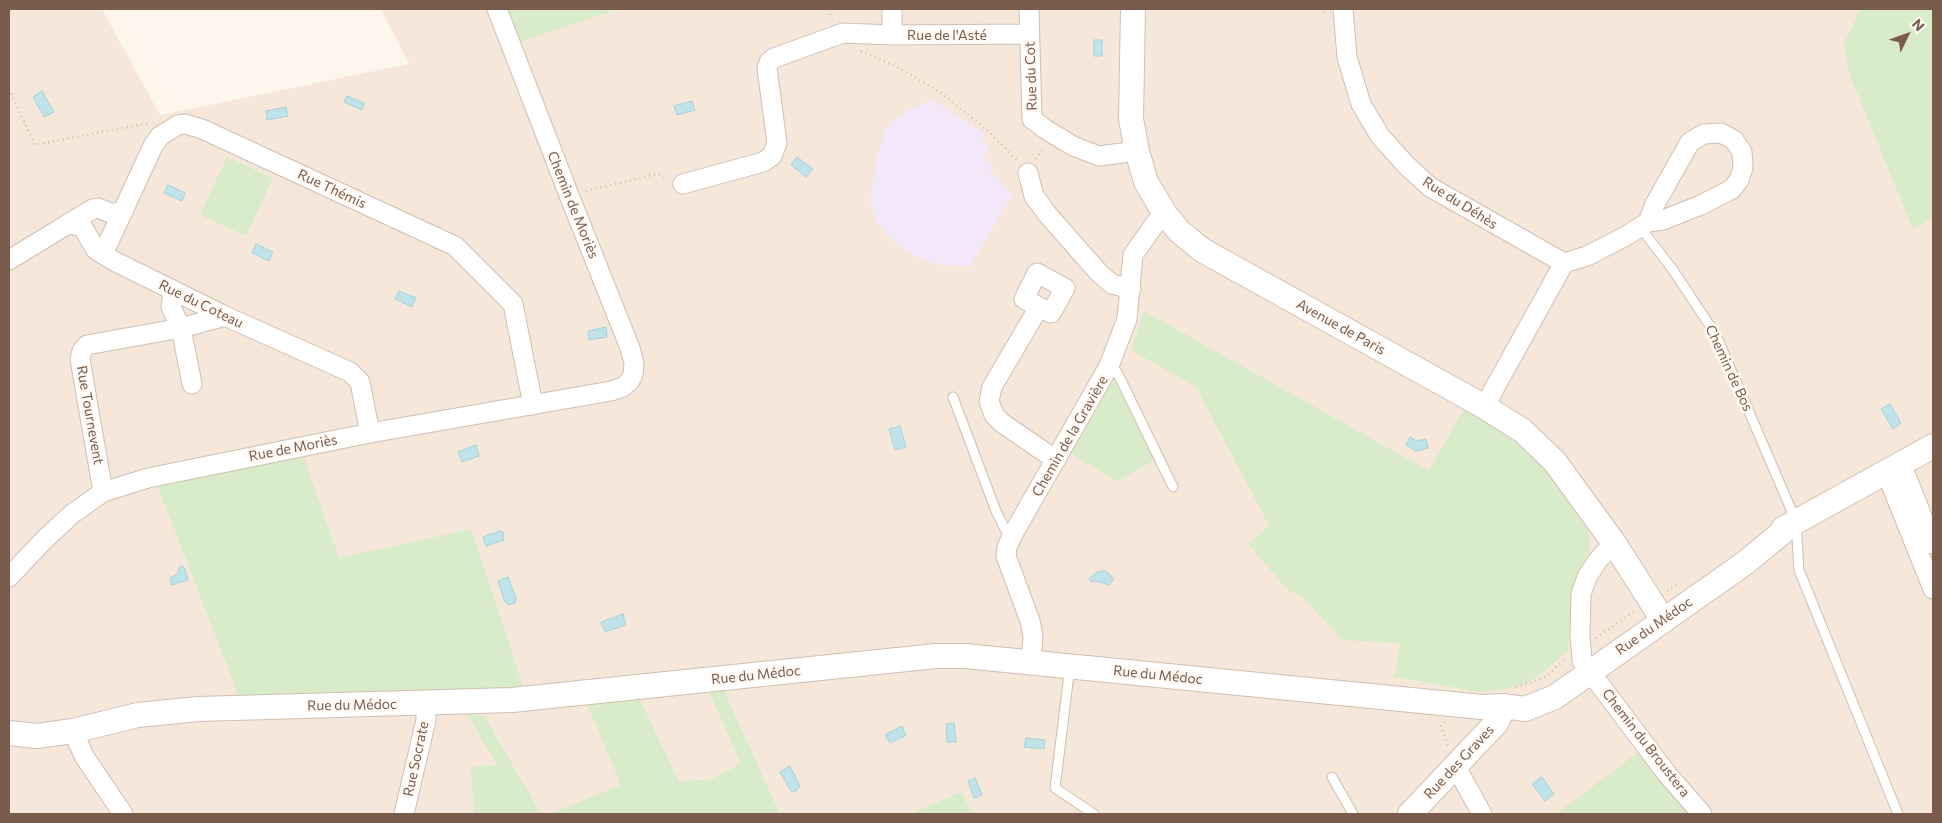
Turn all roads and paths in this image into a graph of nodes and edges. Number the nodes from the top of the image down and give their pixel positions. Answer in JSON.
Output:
{"nodes":[{"id":1,"x":497,"y":9,"type":"edge"},
{"id":2,"x":892,"y":9,"type":"edge"},
{"id":3,"x":1029,"y":9,"type":"edge"},
{"id":4,"x":1133,"y":9,"type":"edge"},
{"id":5,"x":1343,"y":9,"type":"edge"},
{"id":6,"x":838,"y":34,"type":"junction"},
{"id":7,"x":1029,"y":34,"type":"junction"},
{"id":8,"x":892,"y":35,"type":"junction"},
{"id":9,"x":9,"y":89,"type":"edge"},
{"id":10,"x":164,"y":133,"type":"junction"},
{"id":11,"x":1052,"y":134,"type":"junction"},
{"id":12,"x":1137,"y":151,"type":"junction"},
{"id":13,"x":1028,"y":173,"type":"junction"},
{"id":14,"x":683,"y":184,"type":"joint"},
{"id":15,"x":569,"y":195,"type":"junction"},
{"id":16,"x":124,"y":210,"type":"junction"},
{"id":17,"x":1166,"y":214,"type":"junction"},
{"id":18,"x":68,"y":224,"type":"junction"},
{"id":19,"x":1644,"y":224,"type":"junction"},
{"id":20,"x":104,"y":254,"type":"junction"},
{"id":21,"x":9,"y":260,"type":"edge"},
{"id":22,"x":1564,"y":263,"type":"junction"},
{"id":23,"x":1131,"y":289,"type":"junction"},
{"id":24,"x":173,"y":291,"type":"junction"},
{"id":25,"x":1039,"y":307,"type":"dead end"},
{"id":26,"x":225,"y":316,"type":"junction"},
{"id":27,"x":180,"y":328,"type":"junction"},
{"id":28,"x":1109,"y":366,"type":"junction"},
{"id":29,"x":192,"y":384,"type":"dead end"},
{"id":30,"x":611,"y":391,"type":"joint"},
{"id":31,"x":954,"y":397,"type":"dead end"},
{"id":32,"x":533,"y":405,"type":"junction"},
{"id":33,"x":1485,"y":407,"type":"junction"},
{"id":34,"x":370,"y":433,"type":"junction"},
{"id":35,"x":1933,"y":446,"type":"edge"},
{"id":36,"x":1056,"y":460,"type":"junction"},
{"id":37,"x":1893,"y":467,"type":"junction"},
{"id":38,"x":1173,"y":487,"type":"dead end"},
{"id":39,"x":103,"y":492,"type":"junction"},
{"id":40,"x":1796,"y":521,"type":"junction"},
{"id":41,"x":1013,"y":534,"type":"junction"},
{"id":42,"x":1614,"y":543,"type":"junction"},
{"id":43,"x":1933,"y":544,"type":"edge"},
{"id":44,"x":9,"y":577,"type":"edge"},
{"id":45,"x":1933,"y":589,"type":"edge"},
{"id":46,"x":1656,"y":610,"type":"junction"},
{"id":47,"x":1031,"y":662,"type":"junction"},
{"id":48,"x":1070,"y":666,"type":"junction"},
{"id":49,"x":1586,"y":666,"type":"junction"},
{"id":50,"x":426,"y":704,"type":"junction"},
{"id":51,"x":1450,"y":704,"type":"junction"},
{"id":52,"x":1503,"y":706,"type":"junction"},
{"id":53,"x":73,"y":732,"type":"junction"},
{"id":54,"x":9,"y":734,"type":"edge"},
{"id":55,"x":1453,"y":758,"type":"junction"},
{"id":56,"x":1332,"y":777,"type":"dead end"},
{"id":57,"x":123,"y":814,"type":"edge"},
{"id":58,"x":404,"y":814,"type":"edge"},
{"id":59,"x":1094,"y":814,"type":"edge"},
{"id":60,"x":1353,"y":814,"type":"edge"},
{"id":61,"x":1410,"y":814,"type":"edge"},
{"id":62,"x":1482,"y":814,"type":"edge"},
{"id":63,"x":1702,"y":814,"type":"edge"},
{"id":64,"x":1898,"y":814,"type":"edge"}],
"edges":[{"from":1,"to":15,"type":"street","name":"Chemin de Moriès"},
{"from":2,"to":8,"type":"street","name":"Rue de l'Asté"},
{"from":3,"to":7,"type":"street","name":"Rue du Cot"},
{"from":4,"to":12,"type":"street","name":"Avenue de Paris"},
{"from":5,"to":22,"type":"street","name":"Rue du Déhès"},
{"from":6,"to":8,"type":"street"},
{"from":6,"to":13,"type":"path"},
{"from":6,"to":14,"type":"street"},
{"from":7,"to":8,"type":"street","name":"Rue de l'Asté"},
{"from":7,"to":11,"type":"street","name":"Rue du Cot"},
{"from":9,"to":10,"type":"path"},
{"from":10,"to":16,"type":"street"},
{"from":10,"to":32,"type":"street","name":"Rue Thémis"},
{"from":11,"to":12,"type":"street","name":"Rue du Cot"},
{"from":11,"to":13,"type":"path"},
{"from":12,"to":17,"type":"street","name":"Avenue de Paris"},
{"from":13,"to":23,"type":"street"},
{"from":14,"to":15,"type":"path"},
{"from":15,"to":30,"type":"street","name":"Chemin de Moriès"},
{"from":16,"to":18,"type":"street"},
{"from":16,"to":20,"type":"street"},
{"from":17,"to":23,"type":"street","name":"Chemin de la Gravière"},
{"from":17,"to":33,"type":"street","name":"Avenue de Paris"},
{"from":18,"to":20,"type":"street","name":"Rue du Coteau"},
{"from":18,"to":21,"type":"street"},
{"from":19,"to":19,"type":"street"},
{"from":19,"to":22,"type":"street"},
{"from":19,"to":40,"type":"lane","name":"Chemin de Bos"},
{"from":20,"to":24,"type":"street","name":"Rue du Coteau"},
{"from":22,"to":33,"type":"street"},
{"from":23,"to":28,"type":"street","name":"Chemin de la Gravière"},
{"from":24,"to":26,"type":"street","name":"Rue du Coteau"},
{"from":24,"to":27,"type":"street"},
{"from":25,"to":36,"type":"street"},
{"from":26,"to":27,"type":"street","name":"Rue Tournevent"},
{"from":26,"to":34,"type":"street","name":"Rue du Coteau"},
{"from":27,"to":29,"type":"street"},
{"from":27,"to":39,"type":"street","name":"Rue Tournevent"},
{"from":28,"to":36,"type":"street","name":"Chemin de la Gravière"},
{"from":28,"to":38,"type":"lane"},
{"from":30,"to":32,"type":"street","name":"Rue de Moriès"},
{"from":31,"to":41,"type":"lane"},
{"from":32,"to":34,"type":"street","name":"Rue de Moriès"},
{"from":33,"to":42,"type":"street","name":"Avenue de Paris"},
{"from":34,"to":39,"type":"street","name":"Rue de Moriès"},
{"from":35,"to":37,"type":"street","name":"Rue du Médoc"},
{"from":36,"to":41,"type":"street","name":"Chemin de la Gravière"},
{"from":37,"to":40,"type":"street","name":"Rue du Médoc"},
{"from":37,"to":43,"type":"street"},
{"from":37,"to":45,"type":"street"},
{"from":39,"to":44,"type":"street","name":"Rue de Moriès"},
{"from":40,"to":46,"type":"street","name":"Rue du Médoc"},
{"from":40,"to":64,"type":"lane","name":"Chemin de Bos"},
{"from":41,"to":47,"type":"street","name":"Chemin de la Gravière"},
{"from":42,"to":46,"type":"street","name":"Avenue de Paris"},
{"from":42,"to":49,"type":"street"},
{"from":46,"to":49,"type":"street","name":"Rue du Médoc"},
{"from":47,"to":48,"type":"street","name":"Rue du Médoc"},
{"from":47,"to":50,"type":"street","name":"Rue du Médoc"},
{"from":48,"to":51,"type":"street","name":"Rue du Médoc"},
{"from":48,"to":59,"type":"lane"},
{"from":49,"to":52,"type":"street","name":"Rue du Médoc"},
{"from":49,"to":63,"type":"street","name":"Chemin du Broustera"},
{"from":50,"to":53,"type":"street","name":"Rue du Médoc"},
{"from":50,"to":58,"type":"street","name":"Rue Socrate"},
{"from":51,"to":52,"type":"street","name":"Rue du Médoc"},
{"from":51,"to":55,"type":"path"},
{"from":52,"to":55,"type":"street","name":"Rue des Graves"},
{"from":53,"to":54,"type":"street","name":"Rue du Médoc"},
{"from":53,"to":57,"type":"street"},
{"from":55,"to":61,"type":"street","name":"Rue des Graves"},
{"from":55,"to":62,"type":"street"},
{"from":56,"to":60,"type":"lane"}]}
